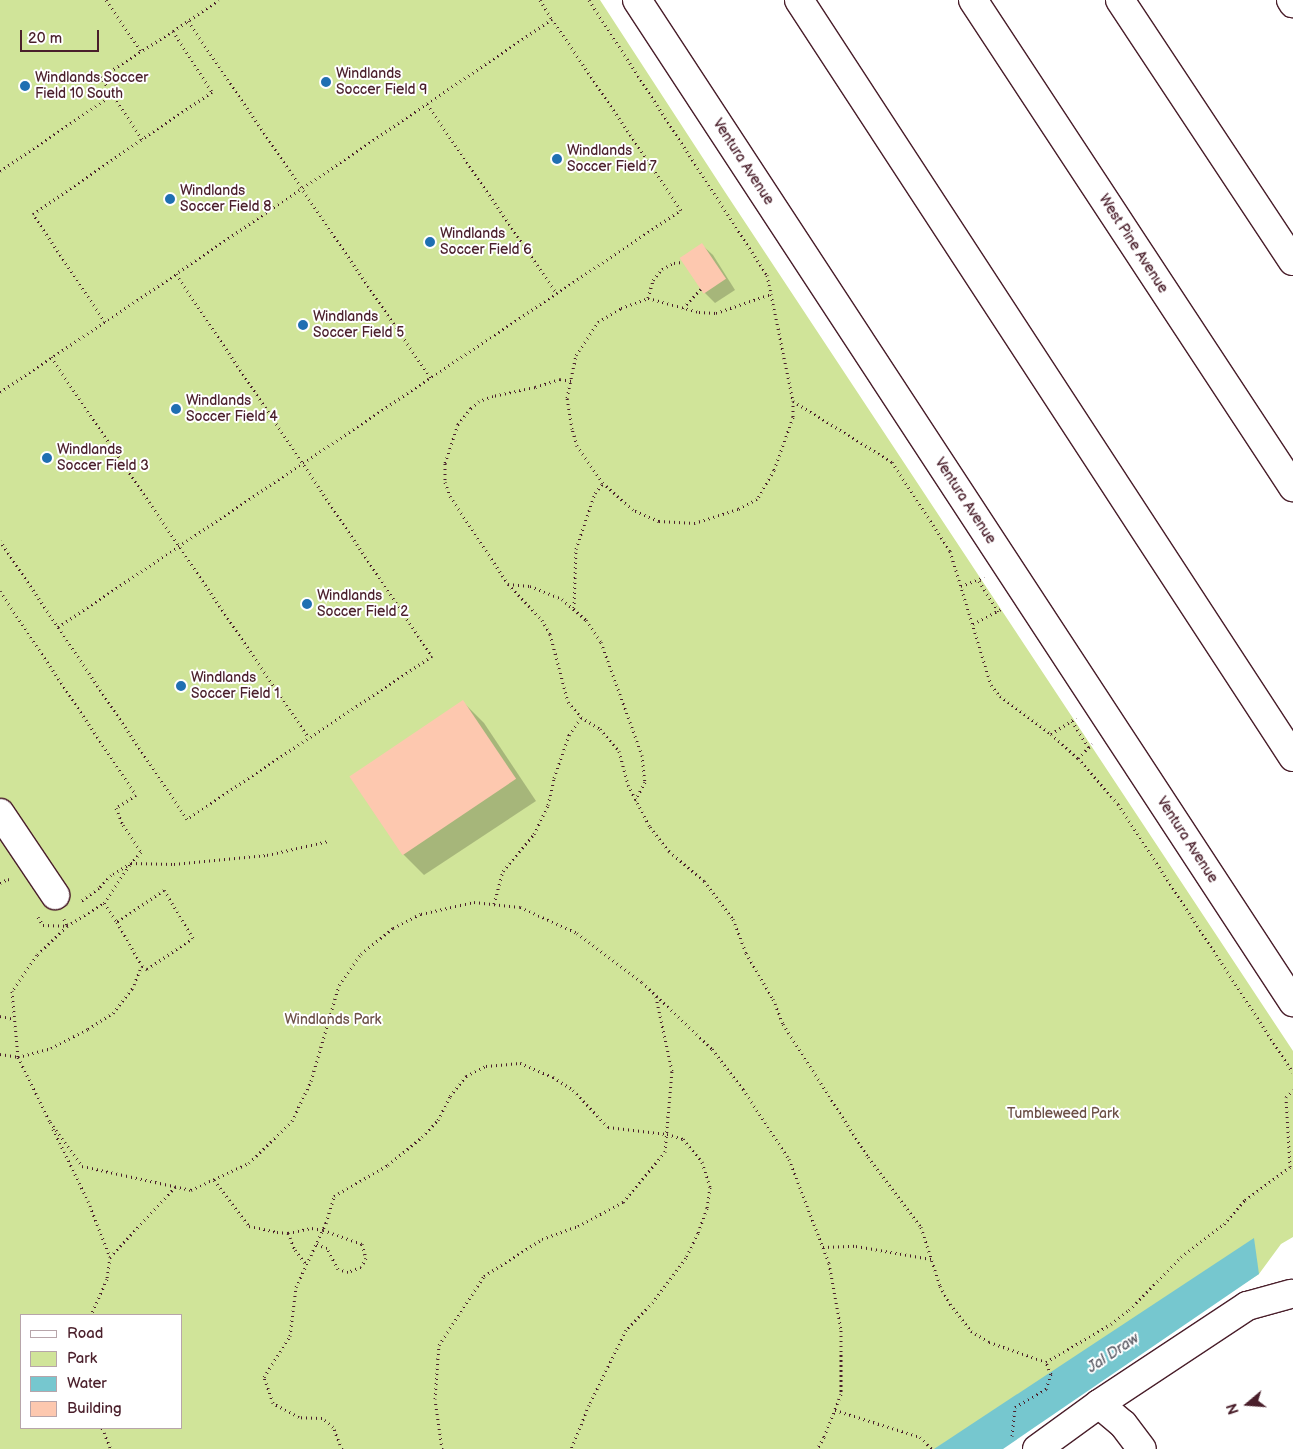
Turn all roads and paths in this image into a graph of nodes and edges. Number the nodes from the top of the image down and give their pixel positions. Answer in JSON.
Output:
{"nodes":[{"id":1,"x":106,"y":0,"type":"edge"},
{"id":2,"x":219,"y":0,"type":"edge"},
{"id":3,"x":540,"y":0,"type":"edge"},
{"id":4,"x":589,"y":0,"type":"edge"},
{"id":5,"x":637,"y":0,"type":"edge"},
{"id":6,"x":799,"y":0,"type":"edge"},
{"id":7,"x":973,"y":0,"type":"edge"},
{"id":8,"x":1120,"y":0,"type":"edge"},
{"id":9,"x":552,"y":19,"type":"junction"},
{"id":10,"x":188,"y":21,"type":"junction"},
{"id":11,"x":173,"y":31,"type":"junction"},
{"id":12,"x":141,"y":52,"type":"junction"},
{"id":13,"x":112,"y":95,"type":"junction"},
{"id":14,"x":427,"y":104,"type":"junction"},
{"id":15,"x":142,"y":139,"type":"junction"},
{"id":16,"x":0,"y":171,"type":"edge"},
{"id":17,"x":301,"y":189,"type":"junction"},
{"id":18,"x":1293,"y":261,"type":"edge"},
{"id":19,"x":682,"y":262,"type":"dead end"},
{"id":20,"x":176,"y":274,"type":"junction"},
{"id":21,"x":701,"y":289,"type":"dead end"},
{"id":22,"x":557,"y":294,"type":"junction"},
{"id":23,"x":771,"y":294,"type":"junction"},
{"id":24,"x":648,"y":298,"type":"junction"},
{"id":25,"x":683,"y":308,"type":"junction"},
{"id":26,"x":105,"y":322,"type":"junction"},
{"id":27,"x":51,"y":358,"type":"junction"},
{"id":28,"x":431,"y":378,"type":"junction"},
{"id":29,"x":571,"y":381,"type":"junction"},
{"id":30,"x":0,"y":392,"type":"edge"},
{"id":31,"x":792,"y":401,"type":"junction"},
{"id":32,"x":304,"y":464,"type":"junction"},
{"id":33,"x":603,"y":483,"type":"junction"},
{"id":34,"x":1293,"y":487,"type":"edge"},
{"id":35,"x":0,"y":541,"type":"edge"},
{"id":36,"x":180,"y":546,"type":"junction"},
{"id":37,"x":979,"y":581,"type":"dead end"},
{"id":38,"x":508,"y":584,"type":"junction"},
{"id":39,"x":0,"y":591,"type":"edge"},
{"id":40,"x":1025,"y":593,"type":"junction"},
{"id":41,"x":574,"y":608,"type":"junction"},
{"id":42,"x":998,"y":611,"type":"junction"},
{"id":43,"x":973,"y":624,"type":"junction"},
{"id":44,"x":58,"y":627,"type":"junction"},
{"id":45,"x":582,"y":717,"type":"junction"},
{"id":46,"x":1072,"y":721,"type":"dead end"},
{"id":47,"x":309,"y":738,"type":"junction"},
{"id":48,"x":1088,"y":747,"type":"dead end"},
{"id":49,"x":1293,"y":756,"type":"edge"},
{"id":50,"x":634,"y":802,"type":"junction"},
{"id":51,"x":0,"y":813,"type":"edge"},
{"id":52,"x":328,"y":841,"type":"dead end"},
{"id":53,"x":131,"y":863,"type":"junction"},
{"id":54,"x":104,"y":903,"type":"junction"},
{"id":55,"x":58,"y":904,"type":"junction"},
{"id":56,"x":494,"y":904,"type":"junction"},
{"id":57,"x":117,"y":922,"type":"junction"},
{"id":58,"x":43,"y":925,"type":"dead end"},
{"id":59,"x":67,"y":926,"type":"junction"},
{"id":60,"x":142,"y":966,"type":"junction"},
{"id":61,"x":656,"y":996,"type":"junction"},
{"id":62,"x":1293,"y":1002,"type":"edge"},
{"id":63,"x":0,"y":1016,"type":"edge"},
{"id":64,"x":14,"y":1019,"type":"junction"},
{"id":65,"x":0,"y":1054,"type":"edge"},
{"id":66,"x":18,"y":1057,"type":"junction"},
{"id":67,"x":1293,"y":1072,"type":"edge"},
{"id":68,"x":1293,"y":1090,"type":"edge"},
{"id":69,"x":50,"y":1122,"type":"junction"},
{"id":70,"x":667,"y":1134,"type":"junction"},
{"id":71,"x":1292,"y":1166,"type":"edge"},
{"id":72,"x":214,"y":1180,"type":"junction"},
{"id":73,"x":176,"y":1187,"type":"junction"},
{"id":74,"x":323,"y":1230,"type":"junction"},
{"id":75,"x":288,"y":1233,"type":"junction"},
{"id":76,"x":316,"y":1244,"type":"junction"},
{"id":77,"x":822,"y":1247,"type":"junction"},
{"id":78,"x":110,"y":1257,"type":"junction"},
{"id":79,"x":931,"y":1259,"type":"junction"},
{"id":80,"x":306,"y":1264,"type":"junction"},
{"id":81,"x":1292,"y":1290,"type":"edge"},
{"id":82,"x":91,"y":1314,"type":"edge"},
{"id":83,"x":1046,"y":1362,"type":"junction"},
{"id":84,"x":1099,"y":1404,"type":"junction"},
{"id":85,"x":834,"y":1410,"type":"junction"},
{"id":86,"x":102,"y":1429,"type":"edge"},
{"id":87,"x":1011,"y":1442,"type":"dead end"},
{"id":88,"x":111,"y":1449,"type":"edge"},
{"id":89,"x":342,"y":1449,"type":"edge"},
{"id":90,"x":442,"y":1449,"type":"edge"},
{"id":91,"x":571,"y":1449,"type":"edge"},
{"id":92,"x":817,"y":1449,"type":"edge"},
{"id":93,"x":932,"y":1449,"type":"edge"},
{"id":94,"x":1037,"y":1449,"type":"edge"},
{"id":95,"x":1142,"y":1449,"type":"edge"}],
"edges":[{"from":1,"to":12,"type":"path"},
{"from":2,"to":10,"type":"path"},
{"from":3,"to":9,"type":"path"},
{"from":4,"to":23,"type":"path"},
{"from":5,"to":40,"type":"street","name":"Ventura Avenue"},
{"from":6,"to":49,"type":"street"},
{"from":7,"to":34,"type":"street","name":"West Pine Avenue"},
{"from":8,"to":18,"type":"street"},
{"from":9,"to":14,"type":"path"},
{"from":9,"to":22,"type":"path"},
{"from":10,"to":11,"type":"path"},
{"from":10,"to":17,"type":"path"},
{"from":11,"to":12,"type":"path"},
{"from":11,"to":15,"type":"path"},
{"from":12,"to":13,"type":"path"},
{"from":13,"to":15,"type":"path"},
{"from":13,"to":16,"type":"path"},
{"from":14,"to":17,"type":"path"},
{"from":14,"to":22,"type":"path"},
{"from":15,"to":26,"type":"path"},
{"from":17,"to":20,"type":"path"},
{"from":17,"to":28,"type":"path"},
{"from":19,"to":24,"type":"path"},
{"from":20,"to":26,"type":"path"},
{"from":20,"to":32,"type":"path"},
{"from":21,"to":25,"type":"path"},
{"from":22,"to":28,"type":"path"},
{"from":23,"to":25,"type":"path"},
{"from":23,"to":31,"type":"path"},
{"from":24,"to":25,"type":"path"},
{"from":24,"to":29,"type":"path"},
{"from":26,"to":27,"type":"path"},
{"from":27,"to":30,"type":"path"},
{"from":27,"to":36,"type":"path"},
{"from":28,"to":32,"type":"path"},
{"from":29,"to":33,"type":"path"},
{"from":29,"to":38,"type":"path"},
{"from":31,"to":33,"type":"path"},
{"from":31,"to":43,"type":"path"},
{"from":32,"to":36,"type":"path"},
{"from":32,"to":47,"type":"path"},
{"from":33,"to":41,"type":"path"},
{"from":35,"to":44,"type":"path"},
{"from":36,"to":44,"type":"path"},
{"from":36,"to":47,"type":"path"},
{"from":37,"to":42,"type":"path"},
{"from":38,"to":41,"type":"path"},
{"from":38,"to":45,"type":"path"},
{"from":39,"to":53,"type":"path"},
{"from":40,"to":42,"type":"path"},
{"from":40,"to":62,"type":"street","name":"Ventura Avenue"},
{"from":41,"to":50,"type":"path"},
{"from":42,"to":43,"type":"path"},
{"from":43,"to":67,"type":"path"},
{"from":44,"to":47,"type":"path"},
{"from":45,"to":50,"type":"path"},
{"from":45,"to":56,"type":"path"},
{"from":46,"to":48,"type":"path"},
{"from":50,"to":79,"type":"path"},
{"from":51,"to":55,"type":"street"},
{"from":52,"to":53,"type":"path"},
{"from":53,"to":54,"type":"path"},
{"from":53,"to":55,"type":"path"},
{"from":54,"to":57,"type":"path"},
{"from":54,"to":59,"type":"path"},
{"from":55,"to":58,"type":"path"},
{"from":55,"to":59,"type":"path"},
{"from":56,"to":61,"type":"path"},
{"from":56,"to":72,"type":"path"},
{"from":57,"to":60,"type":"path"},
{"from":57,"to":60,"type":"path"},
{"from":59,"to":64,"type":"path"},
{"from":60,"to":66,"type":"path"},
{"from":61,"to":70,"type":"path"},
{"from":61,"to":77,"type":"path"},
{"from":63,"to":64,"type":"path"},
{"from":64,"to":66,"type":"path"},
{"from":65,"to":66,"type":"path"},
{"from":66,"to":69,"type":"path"},
{"from":68,"to":71,"type":"path"},
{"from":69,"to":73,"type":"path"},
{"from":69,"to":78,"type":"path"},
{"from":70,"to":74,"type":"path"},
{"from":70,"to":90,"type":"path"},
{"from":70,"to":91,"type":"path"},
{"from":71,"to":83,"type":"path"},
{"from":72,"to":73,"type":"path"},
{"from":72,"to":75,"type":"path"},
{"from":73,"to":78,"type":"path"},
{"from":74,"to":75,"type":"path"},
{"from":74,"to":76,"type":"path"},
{"from":74,"to":76,"type":"path"},
{"from":75,"to":80,"type":"path"},
{"from":76,"to":80,"type":"path"},
{"from":77,"to":79,"type":"path"},
{"from":77,"to":85,"type":"path"},
{"from":78,"to":82,"type":"path"},
{"from":79,"to":83,"type":"path"},
{"from":80,"to":89,"type":"path"},
{"from":81,"to":84,"type":"street"},
{"from":83,"to":87,"type":"path"},
{"from":84,"to":94,"type":"street"},
{"from":84,"to":95,"type":"street"},
{"from":85,"to":92,"type":"path"},
{"from":85,"to":93,"type":"path"},
{"from":86,"to":88,"type":"path"}]}
